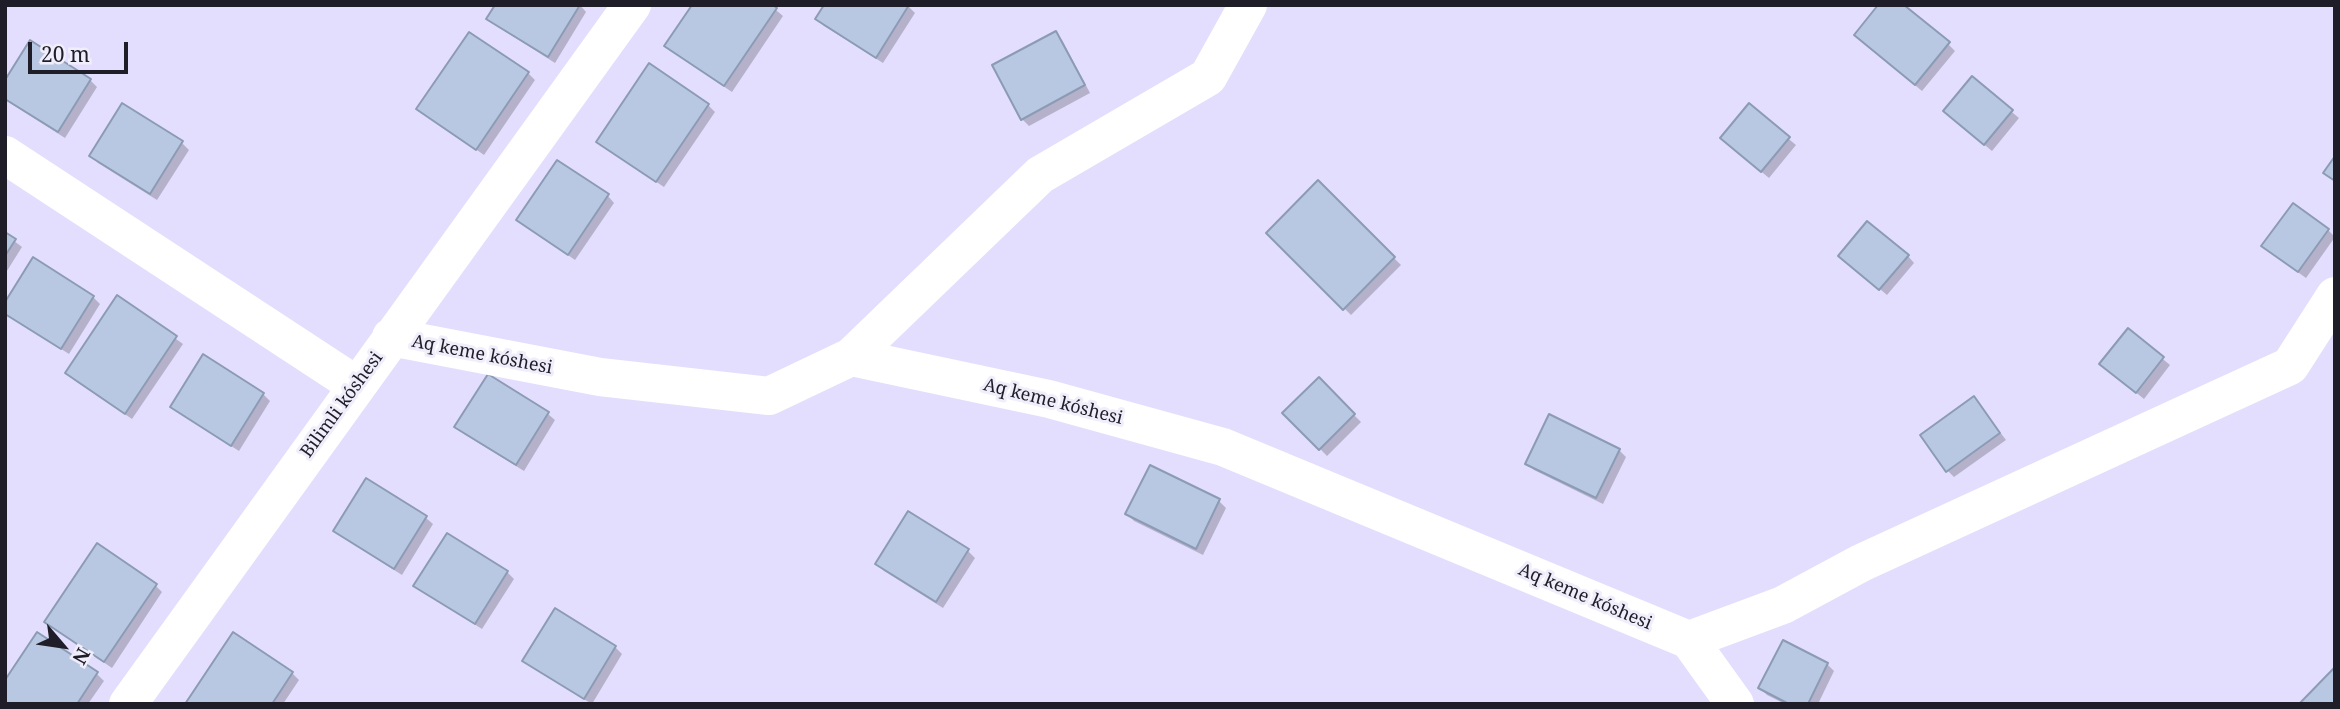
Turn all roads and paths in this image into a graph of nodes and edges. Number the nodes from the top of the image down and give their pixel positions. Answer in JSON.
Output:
{"nodes":[{"id":1,"x":632,"y":5,"type":"edge"},
{"id":2,"x":1248,"y":5,"type":"edge"},
{"id":3,"x":5,"y":155,"type":"edge"},
{"id":4,"x":2335,"y":296,"type":"edge"},
{"id":5,"x":391,"y":337,"type":"junction"},
{"id":6,"x":851,"y":358,"type":"junction"},
{"id":7,"x":356,"y":386,"type":"junction"},
{"id":8,"x":1689,"y":640,"type":"junction"},
{"id":9,"x":128,"y":704,"type":"edge"},
{"id":10,"x":1735,"y":704,"type":"edge"}],
"edges":[{"from":1,"to":5,"type":"street","name":"Bilimli kóshesi"},
{"from":2,"to":6,"type":"street"},
{"from":3,"to":7,"type":"street"},
{"from":4,"to":8,"type":"street"},
{"from":5,"to":6,"type":"street","name":"Aq keme kóshesi"},
{"from":5,"to":7,"type":"street","name":"Bilimli kóshesi"},
{"from":6,"to":8,"type":"street","name":"Aq keme kóshesi"},
{"from":7,"to":9,"type":"street","name":"Bilimli kóshesi"},
{"from":8,"to":10,"type":"street"}]}
